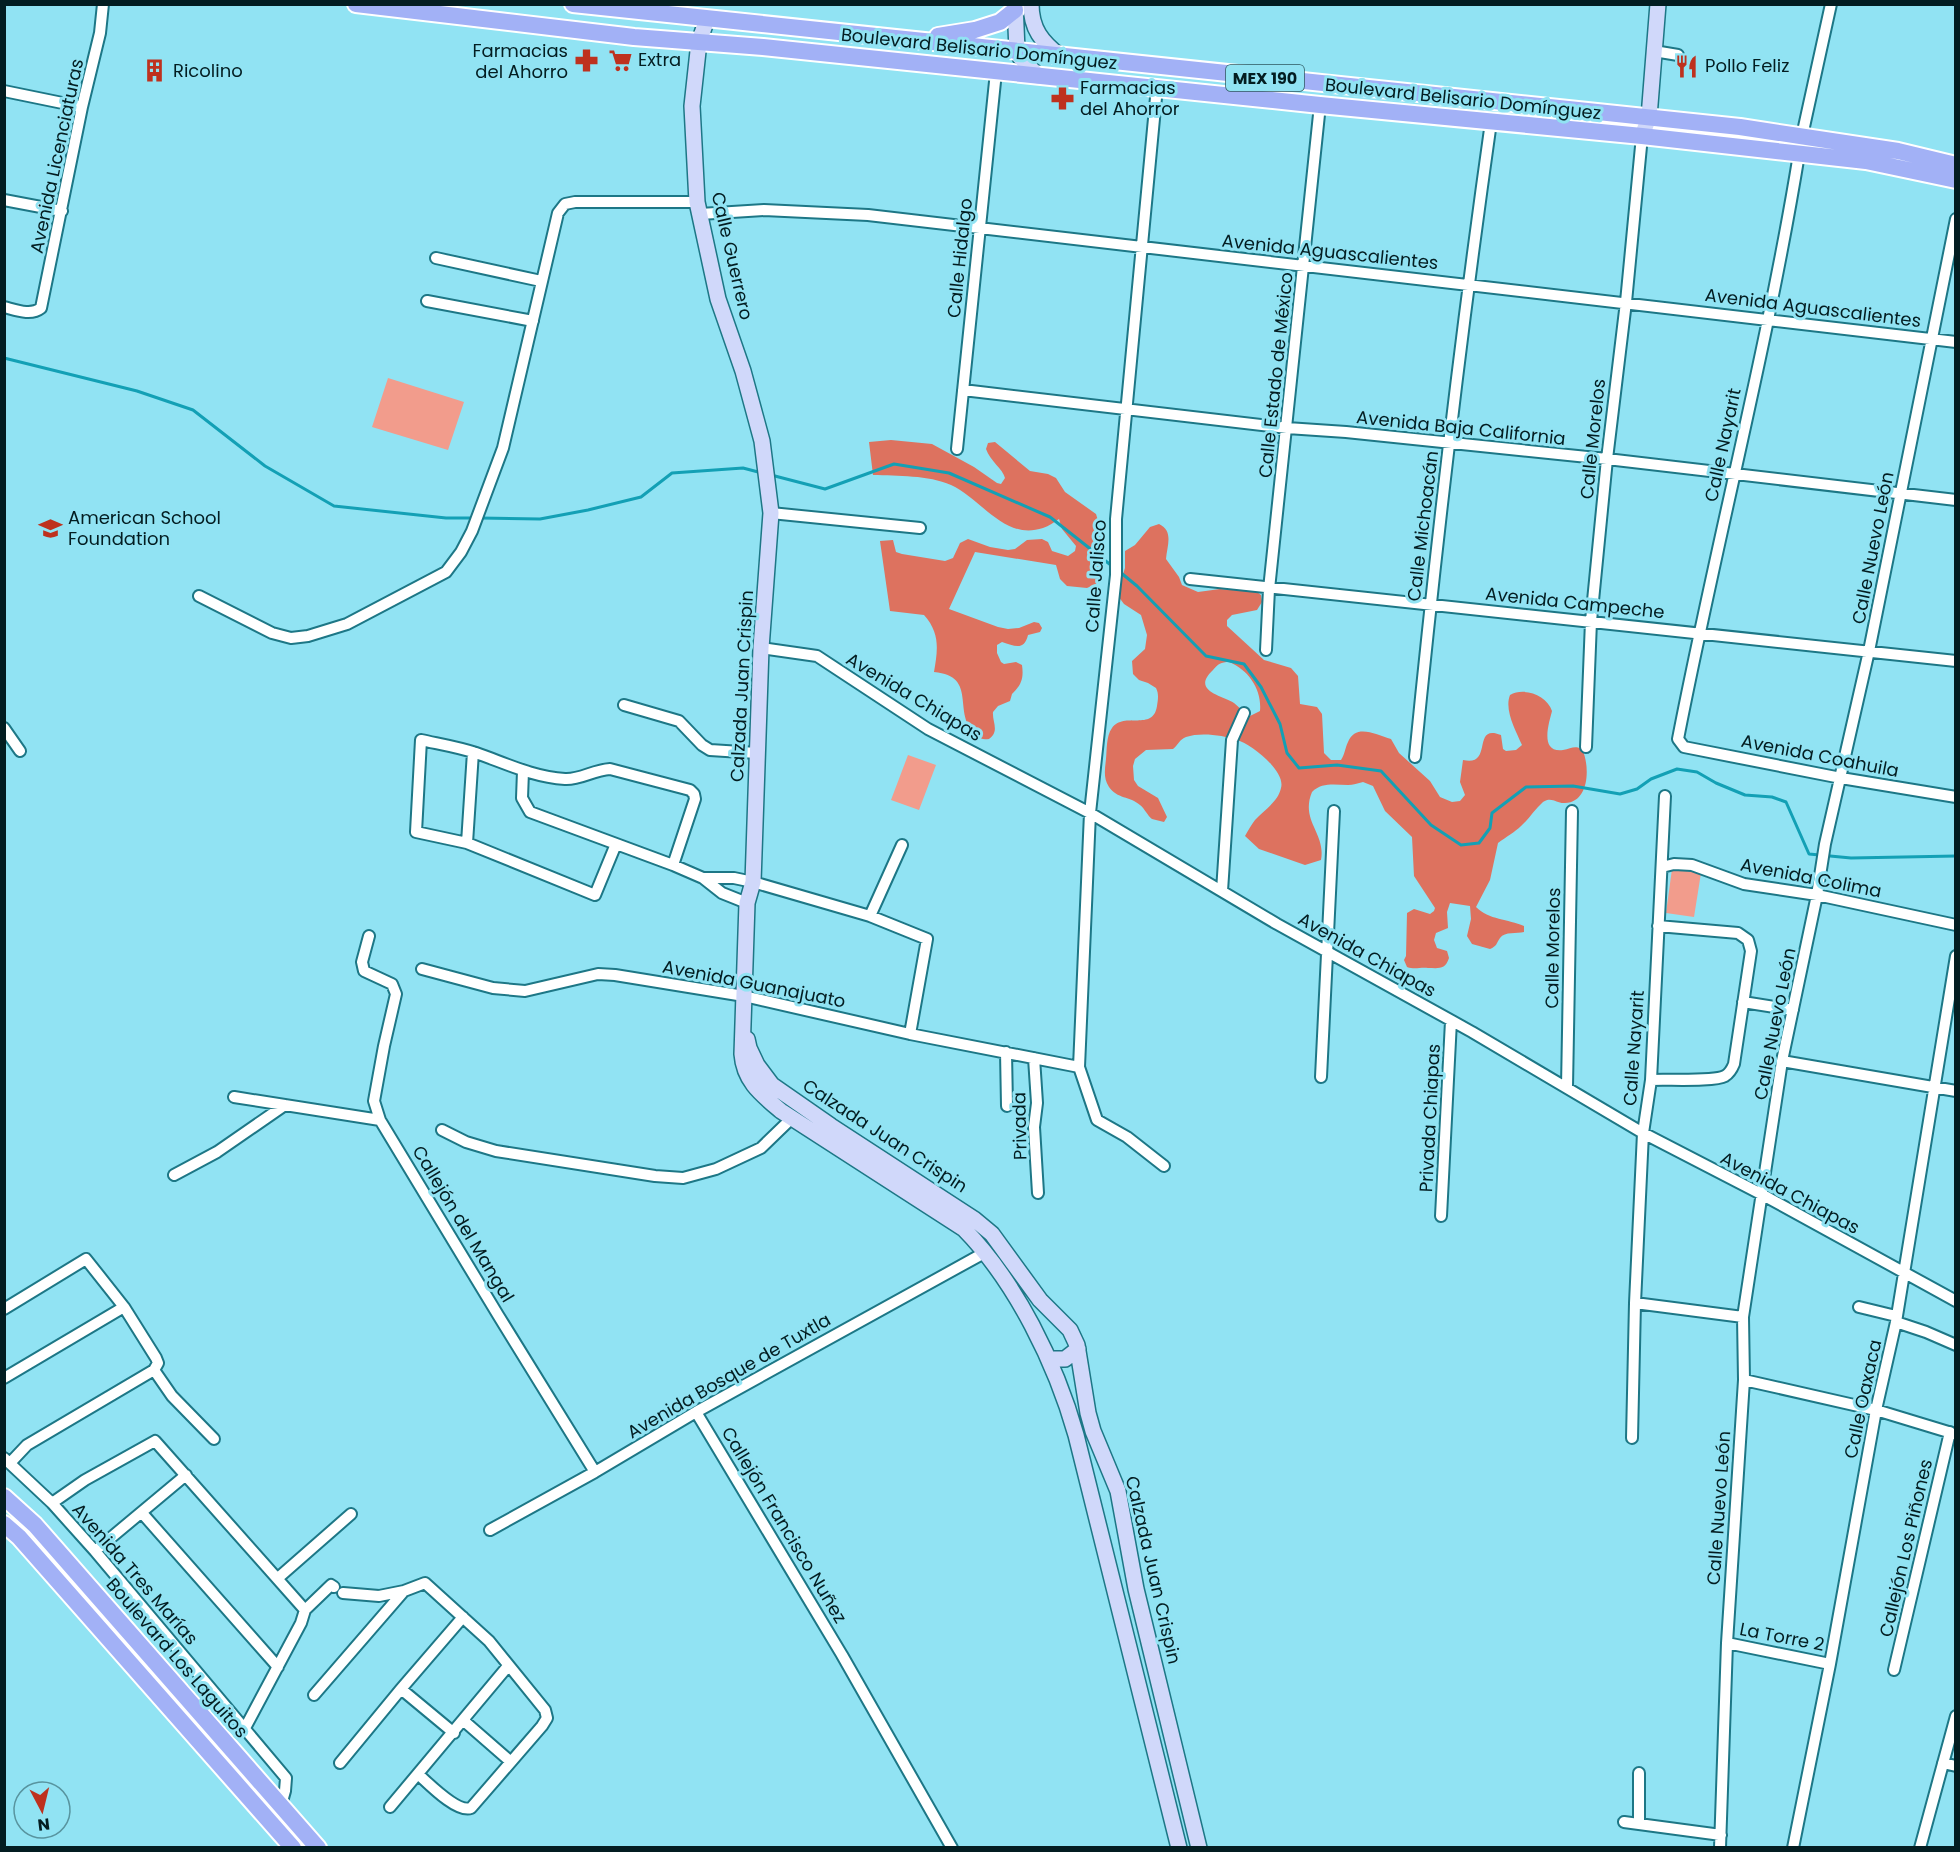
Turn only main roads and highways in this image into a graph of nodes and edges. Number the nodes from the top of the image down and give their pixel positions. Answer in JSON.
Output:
{"nodes":[{"id":1,"x":356,"y":4,"type":"edge"},
{"id":2,"x":573,"y":4,"type":"edge"},
{"id":3,"x":1031,"y":4,"type":"edge"},
{"id":4,"x":1658,"y":4,"type":"edge"},
{"id":5,"x":1015,"y":7,"type":"edge"},
{"id":6,"x":707,"y":20,"type":"junction"},
{"id":7,"x":912,"y":40,"type":"junction"},
{"id":8,"x":699,"y":42,"type":"junction"},
{"id":9,"x":1017,"y":50,"type":"junction"},
{"id":10,"x":1060,"y":56,"type":"junction"},
{"id":11,"x":1038,"y":76,"type":"junction"},
{"id":12,"x":1649,"y":117,"type":"junction"},
{"id":13,"x":1642,"y":136,"type":"junction"},
{"id":14,"x":1956,"y":165,"type":"edge"},
{"id":15,"x":1956,"y":180,"type":"edge"},
{"id":16,"x":770,"y":493,"type":"joint"},
{"id":17,"x":744,"y":1024,"type":"junction"},
{"id":18,"x":1070,"y":1330,"type":"junction"},
{"id":19,"x":1040,"y":1341,"type":"junction"},
{"id":20,"x":1078,"y":1349,"type":"junction"},
{"id":21,"x":1049,"y":1359,"type":"junction"},
{"id":22,"x":4,"y":1497,"type":"edge"},
{"id":23,"x":4,"y":1524,"type":"edge"},
{"id":24,"x":197,"y":1710,"type":"junction"},
{"id":25,"x":182,"y":1721,"type":"junction"},
{"id":26,"x":293,"y":1848,"type":"edge"},
{"id":27,"x":318,"y":1848,"type":"edge"},
{"id":28,"x":1179,"y":1848,"type":"edge"},
{"id":29,"x":1199,"y":1848,"type":"edge"}],
"edges":[{"from":1,"to":8,"type":"main road","name":"Boulevard Belisario Domínguez","number":"MEX 190"},
{"from":2,"to":6,"type":"main road","name":"Boulevard Belisario Domínguez","number":"MEX 190"},
{"from":3,"to":10,"type":"main road"},
{"from":4,"to":12,"type":"main road"},
{"from":5,"to":7,"type":"main road"},
{"from":5,"to":9,"type":"main road"},
{"from":6,"to":7,"type":"main road","name":"Boulevard Belisario Domínguez","number":"MEX 190"},
{"from":6,"to":8,"type":"main road","name":"Calle Guerrero"},
{"from":7,"to":9,"type":"main road","name":"Boulevard Belisario Domínguez","number":"MEX 190"},
{"from":8,"to":11,"type":"main road","name":"Boulevard Belisario Domínguez","number":"MEX 190"},
{"from":8,"to":16,"type":"main road","name":"Calle Guerrero"},
{"from":9,"to":10,"type":"main road","name":"Boulevard Belisario Domínguez","number":"MEX 190"},
{"from":9,"to":11,"type":"main road"},
{"from":10,"to":12,"type":"main road","name":"Boulevard Belisario Domínguez","number":"MEX 190"},
{"from":11,"to":13,"type":"main road","name":"Boulevard Belisario Domínguez","number":"MEX 190"},
{"from":12,"to":13,"type":"main road"},
{"from":12,"to":14,"type":"main road","name":"Boulevard Belisario Domínguez","number":"MEX 190"},
{"from":13,"to":15,"type":"main road","name":"Boulevard Belisario Domínguez","number":"MEX 190"},
{"from":16,"to":17,"type":"main road","name":"Calzada Juan Crispin"},
{"from":17,"to":18,"type":"main road","name":"Calzada Juan Crispin"},
{"from":17,"to":19,"type":"main road","name":"Calzada Juan Crispin"},
{"from":18,"to":19,"type":"main road"},
{"from":18,"to":20,"type":"main road","name":"Calzada Juan Crispin"},
{"from":19,"to":21,"type":"main road","name":"Calzada Juan Crispin"},
{"from":20,"to":21,"type":"main road"},
{"from":20,"to":29,"type":"main road","name":"Calzada Juan Crispin"},
{"from":21,"to":28,"type":"main road","name":"Calzada Juan Crispin"},
{"from":22,"to":24,"type":"main road","name":"Boulevard Los Laguitos"},
{"from":23,"to":25,"type":"main road","name":"Boulevard Los Laguitos"},
{"from":24,"to":25,"type":"main road"},
{"from":24,"to":27,"type":"main road","name":"Boulevard Los Laguitos"},
{"from":25,"to":26,"type":"main road","name":"Boulevard Los Laguitos"}]}
